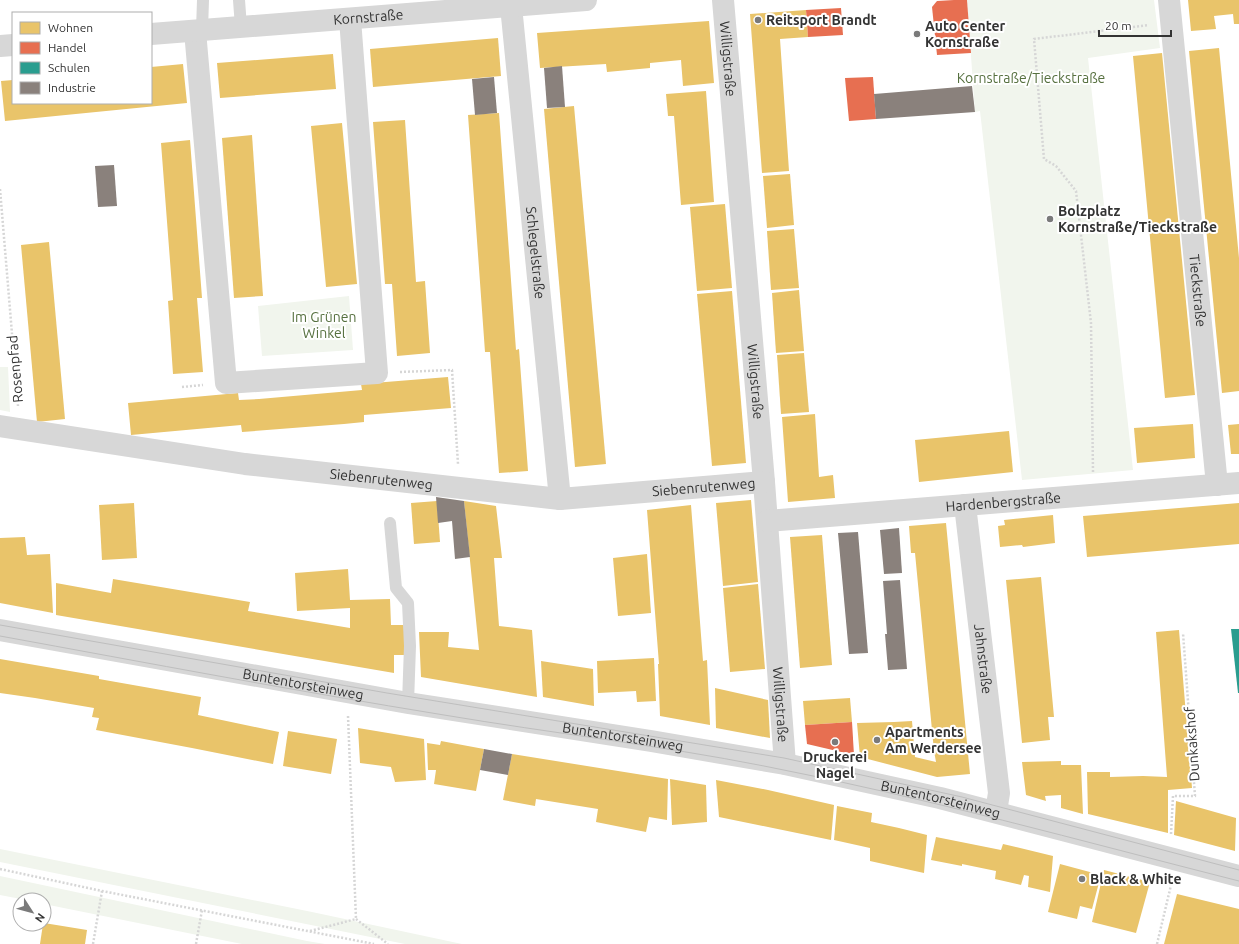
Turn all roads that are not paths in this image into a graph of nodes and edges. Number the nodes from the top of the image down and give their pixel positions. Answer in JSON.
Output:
{"nodes":[{"id":1,"x":203,"y":0,"type":"edge"},
{"id":2,"x":239,"y":0,"type":"edge"},
{"id":3,"x":586,"y":0,"type":"edge"},
{"id":4,"x":723,"y":0,"type":"edge"},
{"id":5,"x":1170,"y":0,"type":"edge"},
{"id":6,"x":511,"y":6,"type":"junction"},
{"id":7,"x":350,"y":19,"type":"junction"},
{"id":8,"x":241,"y":27,"type":"junction"},
{"id":9,"x":198,"y":31,"type":"junction"},
{"id":10,"x":152,"y":34,"type":"edge"},
{"id":11,"x":12,"y":45,"type":"edge"},
{"id":12,"x":0,"y":46,"type":"edge"},
{"id":13,"x":10,"y":428,"type":"edge"},
{"id":14,"x":764,"y":482,"type":"junction"},
{"id":15,"x":1239,"y":483,"type":"edge"},
{"id":16,"x":1217,"y":485,"type":"junction"},
{"id":17,"x":560,"y":499,"type":"junction"},
{"id":18,"x":965,"y":505,"type":"junction"},
{"id":19,"x":766,"y":521,"type":"junction"},
{"id":20,"x":390,"y":523,"type":"dead end"},
{"id":21,"x":0,"y":630,"type":"edge"},
{"id":22,"x":408,"y":703,"type":"junction"},
{"id":23,"x":785,"y":764,"type":"junction"},
{"id":24,"x":996,"y":812,"type":"junction"},
{"id":25,"x":1239,"y":876,"type":"edge"}],
"edges":[{"from":1,"to":9,"type":"lane"},
{"from":2,"to":8,"type":"lane"},
{"from":3,"to":6,"type":"street","name":"Kornstraße"},
{"from":4,"to":14,"type":"street","name":"Willigstraße"},
{"from":5,"to":16,"type":"street","name":"Tieckstraße"},
{"from":6,"to":7,"type":"street","name":"Kornstraße"},
{"from":6,"to":17,"type":"street","name":"Schlegelstraße"},
{"from":7,"to":8,"type":"street","name":"Kornstraße"},
{"from":7,"to":9,"type":"street"},
{"from":8,"to":9,"type":"street","name":"Kornstraße"},
{"from":9,"to":10,"type":"street","name":"Kornstraße"},
{"from":11,"to":12,"type":"street"},
{"from":13,"to":17,"type":"street","name":"Siebenrutenweg"},
{"from":14,"to":17,"type":"street","name":"Siebenrutenweg"},
{"from":14,"to":19,"type":"street","name":"Willigstraße"},
{"from":15,"to":16,"type":"street","name":"Hardenbergstraße"},
{"from":16,"to":18,"type":"street","name":"Hardenbergstraße"},
{"from":18,"to":19,"type":"street","name":"Hardenbergstraße"},
{"from":18,"to":24,"type":"street","name":"Jahnstraße"},
{"from":19,"to":23,"type":"street","name":"Willigstraße"},
{"from":20,"to":22,"type":"lane"},
{"from":21,"to":22,"type":"street","name":"Buntentorsteinweg"},
{"from":22,"to":23,"type":"street","name":"Buntentorsteinweg"},
{"from":23,"to":24,"type":"street","name":"Buntentorsteinweg"},
{"from":24,"to":25,"type":"street","name":"Buntentorsteinweg"}]}
